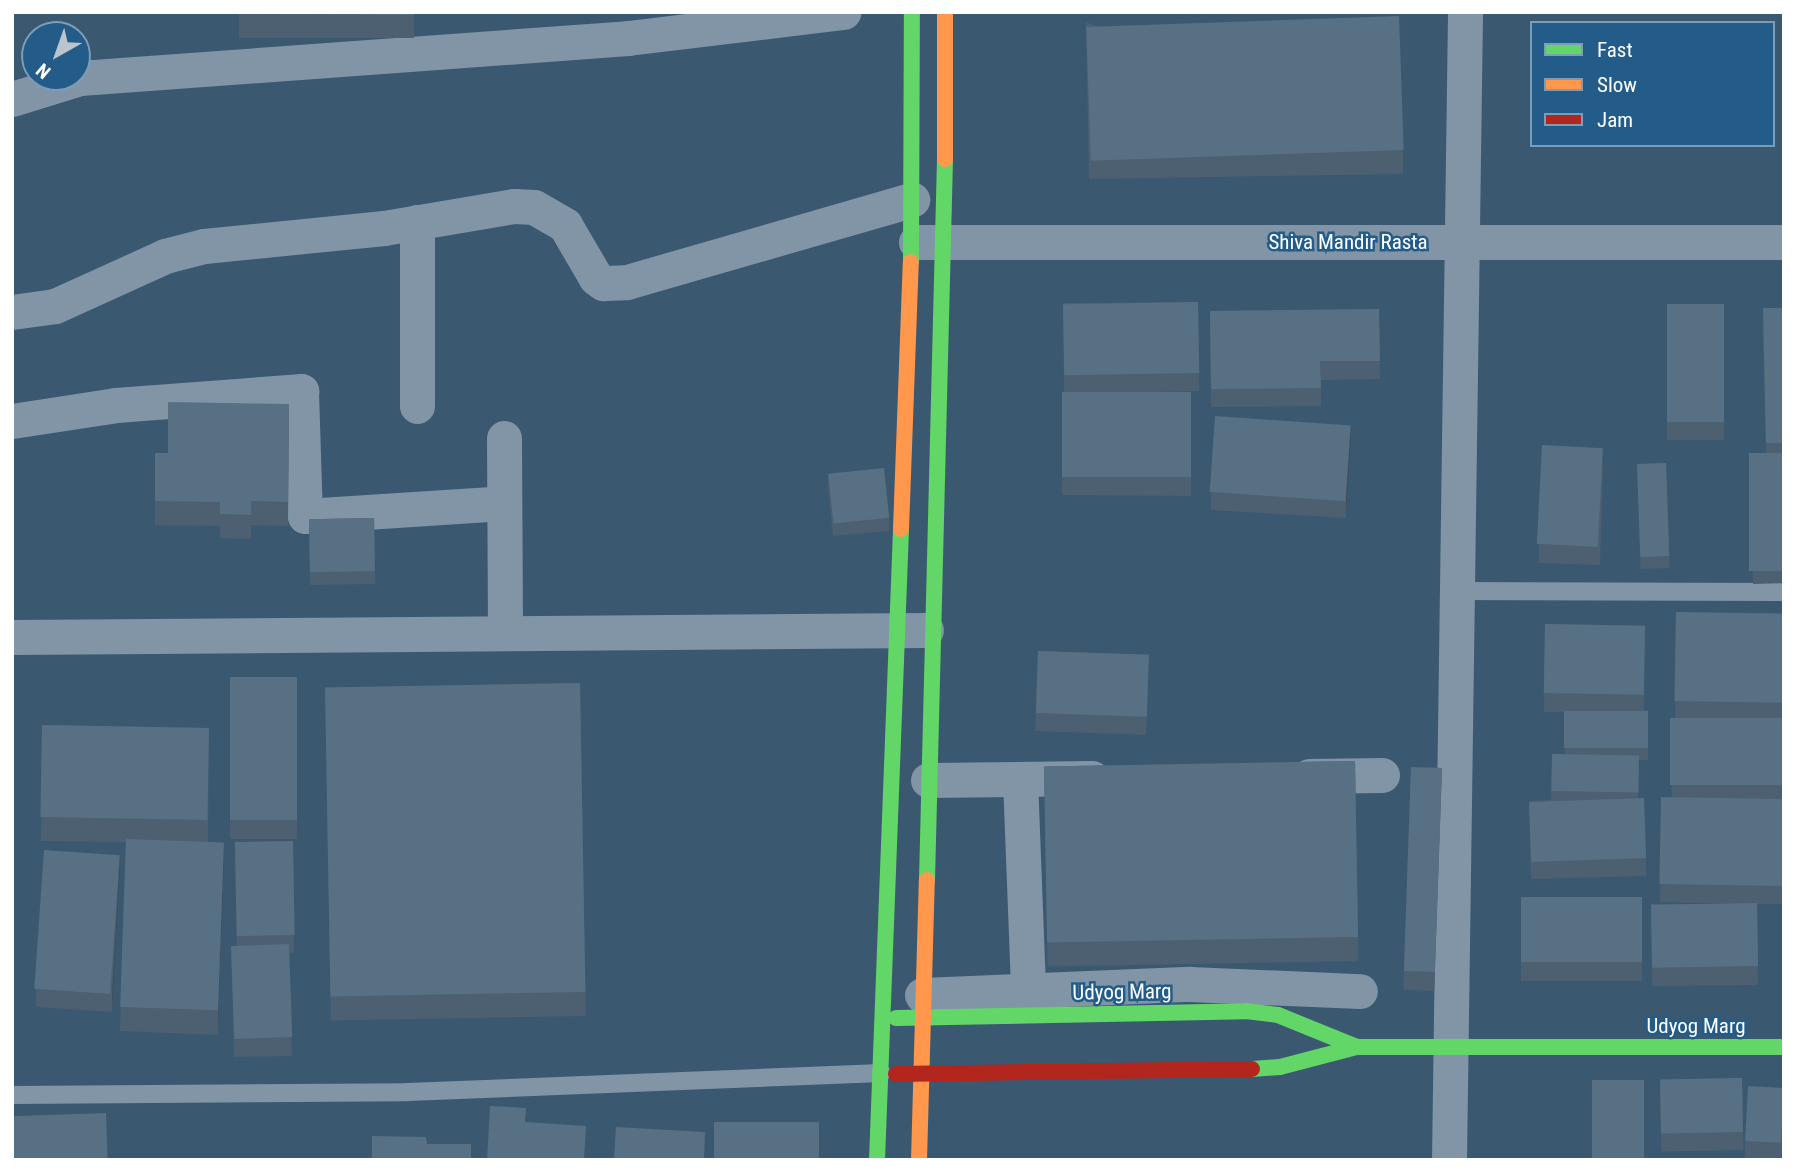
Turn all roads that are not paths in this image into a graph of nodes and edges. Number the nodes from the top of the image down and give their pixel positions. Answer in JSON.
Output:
{"nodes":[{"id":1,"x":843,"y":12,"type":"edge"},
{"id":2,"x":912,"y":12,"type":"edge"},
{"id":3,"x":946,"y":12,"type":"edge"},
{"id":4,"x":1465,"y":12,"type":"edge"},
{"id":5,"x":12,"y":99,"type":"edge"},
{"id":6,"x":912,"y":200,"type":"junction"},
{"id":7,"x":417,"y":222,"type":"junction"},
{"id":8,"x":928,"y":242,"type":"junction"},
{"id":9,"x":1462,"y":242,"type":"junction"},
{"id":10,"x":1784,"y":242,"type":"edge"},
{"id":11,"x":12,"y":312,"type":"edge"},
{"id":12,"x":417,"y":406,"type":"dead end"},
{"id":13,"x":12,"y":421,"type":"edge"},
{"id":14,"x":504,"y":438,"type":"dead end"},
{"id":15,"x":504,"y":503,"type":"junction"},
{"id":16,"x":1458,"y":591,"type":"junction"},
{"id":17,"x":1784,"y":592,"type":"edge"},
{"id":18,"x":897,"y":629,"type":"junction"},
{"id":19,"x":933,"y":630,"type":"junction"},
{"id":20,"x":505,"y":632,"type":"junction"},
{"id":21,"x":12,"y":637,"type":"edge"},
{"id":22,"x":1382,"y":775,"type":"dead end"},
{"id":23,"x":1271,"y":776,"type":"edge"},
{"id":24,"x":1132,"y":778,"type":"edge"},
{"id":25,"x":1020,"y":779,"type":"junction"},
{"id":26,"x":928,"y":780,"type":"junction"},
{"id":27,"x":1028,"y":989,"type":"junction"},
{"id":28,"x":1360,"y":991,"type":"dead end"},
{"id":29,"x":922,"y":1006,"type":"junction"},
{"id":30,"x":882,"y":1018,"type":"junction"},
{"id":31,"x":1357,"y":1047,"type":"junction"},
{"id":32,"x":1452,"y":1047,"type":"junction"},
{"id":33,"x":1784,"y":1048,"type":"edge"},
{"id":34,"x":882,"y":1073,"type":"junction"},
{"id":35,"x":923,"y":1075,"type":"junction"},
{"id":36,"x":12,"y":1095,"type":"edge"},
{"id":37,"x":877,"y":1160,"type":"edge"},
{"id":38,"x":919,"y":1160,"type":"edge"},
{"id":39,"x":1449,"y":1160,"type":"edge"}],
"edges":[{"from":1,"to":5,"type":"street"},
{"from":2,"to":6,"type":"main road"},
{"from":3,"to":8,"type":"main road"},
{"from":4,"to":9,"type":"street"},
{"from":6,"to":7,"type":"street"},
{"from":6,"to":8,"type":"main road"},
{"from":7,"to":11,"type":"street"},
{"from":7,"to":12,"type":"street"},
{"from":8,"to":9,"type":"street","name":"Shiva Mandir Rasta"},
{"from":8,"to":18,"type":"main road"},
{"from":8,"to":19,"type":"main road"},
{"from":9,"to":10,"type":"street","name":"Shiva Mandir Rasta"},
{"from":9,"to":16,"type":"street"},
{"from":13,"to":15,"type":"street"},
{"from":14,"to":15,"type":"street"},
{"from":15,"to":20,"type":"street"},
{"from":16,"to":17,"type":"lane"},
{"from":16,"to":32,"type":"street"},
{"from":18,"to":19,"type":"street"},
{"from":18,"to":20,"type":"street"},
{"from":18,"to":30,"type":"main road"},
{"from":19,"to":26,"type":"main road"},
{"from":20,"to":21,"type":"street"},
{"from":22,"to":23,"type":"street"},
{"from":24,"to":25,"type":"street"},
{"from":25,"to":26,"type":"street"},
{"from":25,"to":27,"type":"street"},
{"from":26,"to":29,"type":"main road"},
{"from":27,"to":28,"type":"street"},
{"from":27,"to":29,"type":"street"},
{"from":29,"to":30,"type":"main road","name":"Udyog Marg"},
{"from":29,"to":31,"type":"main road","name":"Udyog Marg"},
{"from":29,"to":35,"type":"main road"},
{"from":30,"to":34,"type":"main road"},
{"from":31,"to":32,"type":"main road","name":"Udyog Marg"},
{"from":31,"to":35,"type":"main road","name":"Udyog Marg"},
{"from":32,"to":33,"type":"main road","name":"Udyog Marg"},
{"from":32,"to":39,"type":"street"},
{"from":34,"to":35,"type":"main road","name":"Udyog Marg"},
{"from":34,"to":36,"type":"lane"},
{"from":34,"to":37,"type":"main road"},
{"from":35,"to":38,"type":"main road"}]}
